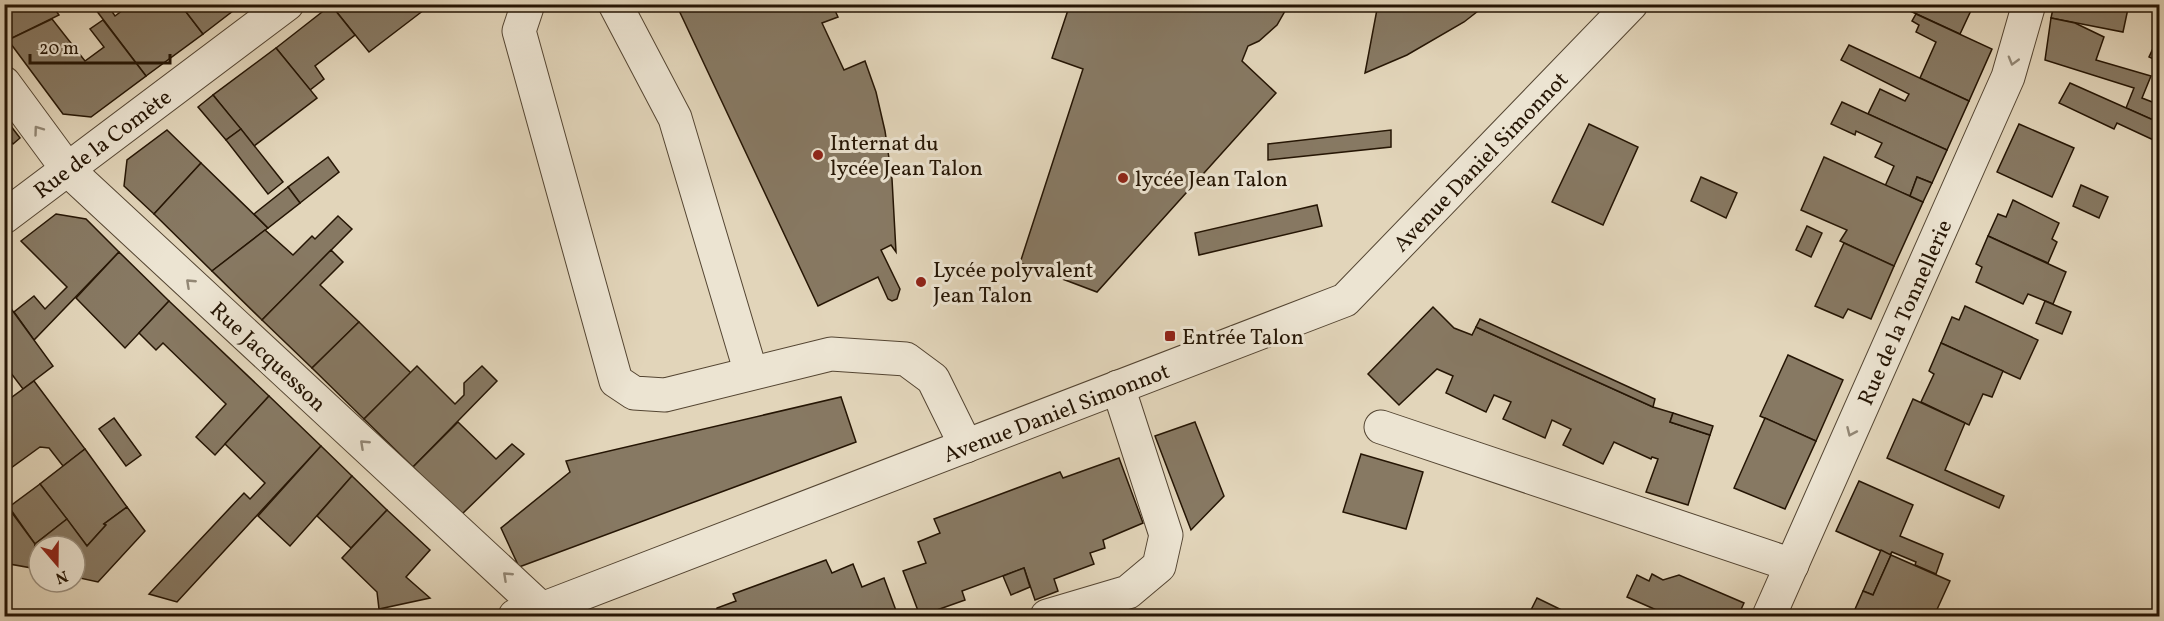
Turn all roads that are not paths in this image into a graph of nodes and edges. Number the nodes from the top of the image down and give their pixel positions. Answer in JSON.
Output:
{"nodes":[{"id":1,"x":287,"y":4,"type":"edge"},
{"id":2,"x":528,"y":4,"type":"edge"},
{"id":3,"x":615,"y":4,"type":"edge"},
{"id":4,"x":1631,"y":4,"type":"edge"},
{"id":5,"x":2029,"y":4,"type":"edge"},
{"id":6,"x":4,"y":83,"type":"edge"},
{"id":7,"x":68,"y":170,"type":"junction"},
{"id":8,"x":4,"y":217,"type":"edge"},
{"id":9,"x":751,"y":373,"type":"junction"},
{"id":10,"x":1118,"y":387,"type":"junction"},
{"id":11,"x":1381,"y":427,"type":"dead end"},
{"id":12,"x":966,"y":446,"type":"junction"},
{"id":13,"x":1791,"y":565,"type":"junction"},
{"id":14,"x":536,"y":614,"type":"edge"},
{"id":15,"x":1047,"y":616,"type":"edge"},
{"id":16,"x":1769,"y":616,"type":"edge"}],
"edges":[{"from":1,"to":7,"type":"street","name":"Rue de la Comète"},
{"from":2,"to":9,"type":"street"},
{"from":3,"to":9,"type":"street"},
{"from":4,"to":10,"type":"street","name":"Avenue Daniel Simonnot"},
{"from":5,"to":13,"type":"street","name":"Rue de la Tonnellerie","one_way":true},
{"from":7,"to":6,"type":"street","name":"Rue Jacquesson","one_way":true},
{"from":7,"to":8,"type":"street","name":"Rue de la Comète"},
{"from":14,"to":7,"type":"street","name":"Rue Jacquesson","one_way":true},
{"from":9,"to":12,"type":"street"},
{"from":10,"to":12,"type":"street","name":"Avenue Daniel Simonnot"},
{"from":10,"to":15,"type":"street"},
{"from":11,"to":13,"type":"street"},
{"from":12,"to":14,"type":"street","name":"Avenue Daniel Simonnot"},
{"from":13,"to":16,"type":"street","name":"Rue de la Tonnellerie"}]}
